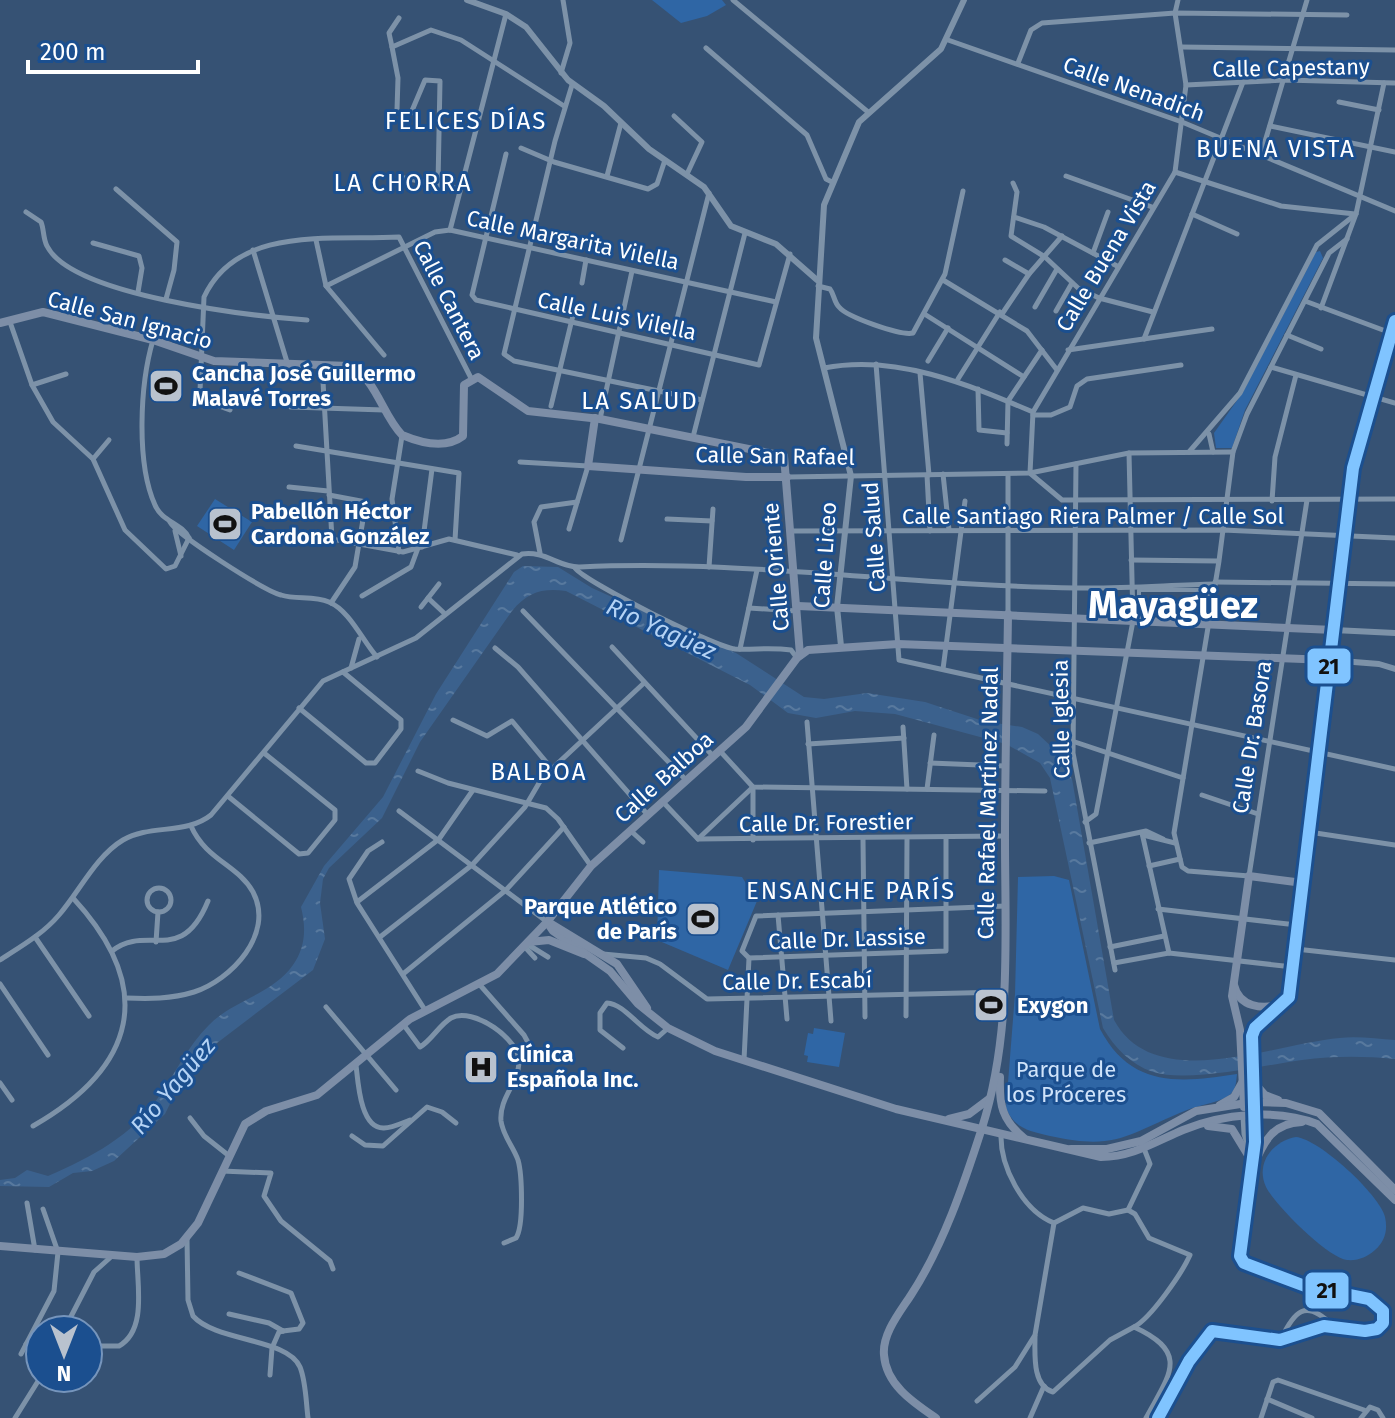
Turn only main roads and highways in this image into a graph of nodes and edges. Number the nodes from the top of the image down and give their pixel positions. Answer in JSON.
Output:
{"nodes":[{"id":1,"x":1395,"y":321,"type":"edge"},
{"id":2,"x":5,"y":322,"type":"edge"},
{"id":3,"x":598,"y":419,"type":"junction"},
{"id":4,"x":787,"y":477,"type":"junction"},
{"id":5,"x":798,"y":608,"type":"junction"},
{"id":6,"x":1008,"y":614,"type":"junction"},
{"id":7,"x":1334,"y":630,"type":"junction"},
{"id":8,"x":1008,"y":648,"type":"junction"},
{"id":9,"x":798,"y":656,"type":"junction"},
{"id":10,"x":1329,"y":660,"type":"junction"},
{"id":11,"x":1303,"y":883,"type":"junction"},
{"id":12,"x":556,"y":911,"type":"junction"},
{"id":13,"x":552,"y":924,"type":"junction"},
{"id":14,"x":526,"y":944,"type":"junction"},
{"id":15,"x":603,"y":954,"type":"junction"},
{"id":16,"x":592,"y":956,"type":"junction"},
{"id":17,"x":1233,"y":981,"type":"junction"},
{"id":18,"x":1284,"y":1003,"type":"junction"},
{"id":19,"x":647,"y":1009,"type":"junction"},
{"id":20,"x":1246,"y":1048,"type":"junction"},
{"id":21,"x":1000,"y":1065,"type":"junction"},
{"id":22,"x":1248,"y":1080,"type":"junction"},
{"id":23,"x":990,"y":1099,"type":"junction"},
{"id":24,"x":1248,"y":1103,"type":"junction"},
{"id":25,"x":1286,"y":1103,"type":"junction"},
{"id":26,"x":1215,"y":1107,"type":"junction"},
{"id":27,"x":1243,"y":1116,"type":"junction"},
{"id":28,"x":1254,"y":1116,"type":"junction"},
{"id":29,"x":938,"y":1120,"type":"junction"},
{"id":30,"x":1317,"y":1124,"type":"junction"},
{"id":31,"x":1197,"y":1125,"type":"junction"},
{"id":32,"x":981,"y":1129,"type":"junction"},
{"id":33,"x":1025,"y":1139,"type":"junction"},
{"id":34,"x":1143,"y":1145,"type":"junction"},
{"id":35,"x":1395,"y":1190,"type":"edge"},
{"id":36,"x":1395,"y":1200,"type":"edge"},
{"id":37,"x":0,"y":1246,"type":"edge"},
{"id":38,"x":936,"y":1418,"type":"edge"}],
"edges":[{"from":1,"to":7,"type":"main road"},
{"from":2,"to":3,"type":"main road","name":"Calle San Ignacio"},
{"from":3,"to":4,"type":"main road"},
{"from":3,"to":4,"type":"main road","name":"Calle San Rafael"},
{"from":4,"to":5,"type":"main road","name":"Calle Oriente"},
{"from":5,"to":6,"type":"main road"},
{"from":5,"to":9,"type":"main road","name":"Calle Oriente"},
{"from":6,"to":7,"type":"main road"},
{"from":6,"to":8,"type":"main road","name":"Calle Rafael Martínez Nadal"},
{"from":7,"to":10,"type":"main road"},
{"from":8,"to":9,"type":"main road"},
{"from":8,"to":10,"type":"main road"},
{"from":8,"to":21,"type":"main road","name":"Calle Rafael Martínez Nadal"},
{"from":9,"to":12,"type":"main road","name":"Calle Balboa"},
{"from":10,"to":11,"type":"main road"},
{"from":11,"to":17,"type":"main road","name":"Calle Dr. Basora"},
{"from":11,"to":18,"type":"main road"},
{"from":12,"to":13,"type":"main road","name":"Calle Balboa"},
{"from":12,"to":15,"type":"main road"},
{"from":13,"to":14,"type":"main road","name":"Calle Balboa"},
{"from":13,"to":15,"type":"main road"},
{"from":13,"to":16,"type":"main road"},
{"from":14,"to":16,"type":"main road"},
{"from":14,"to":37,"type":"main road","name":"Calle Balboa"},
{"from":15,"to":19,"type":"main road"},
{"from":16,"to":19,"type":"main road"},
{"from":17,"to":18,"type":"main road"},
{"from":17,"to":20,"type":"main road","name":"Calle Dr. Basora"},
{"from":18,"to":20,"type":"main road"},
{"from":19,"to":29,"type":"main road"},
{"from":20,"to":22,"type":"main road","name":"Calle Dr. Basora"},
{"from":21,"to":23,"type":"main road","name":"Calle Rafael Martínez Nadal"},
{"from":21,"to":33,"type":"main road"},
{"from":22,"to":24,"type":"main road","name":"Calle Dr. Basora"},
{"from":22,"to":25,"type":"main road"},
{"from":22,"to":26,"type":"main road"},
{"from":23,"to":29,"type":"main road"},
{"from":23,"to":32,"type":"main road","name":"Calle Rafael Martínez Nadal"},
{"from":24,"to":25,"type":"main road"},
{"from":24,"to":26,"type":"main road"},
{"from":24,"to":27,"type":"main road"},
{"from":24,"to":28,"type":"main road"},
{"from":25,"to":35,"type":"main road"},
{"from":26,"to":34,"type":"main road"},
{"from":27,"to":28,"type":"main road"},
{"from":27,"to":31,"type":"main road"},
{"from":28,"to":30,"type":"main road"},
{"from":29,"to":32,"type":"main road"},
{"from":30,"to":31,"type":"main road"},
{"from":30,"to":36,"type":"main road"},
{"from":31,"to":34,"type":"main road"},
{"from":32,"to":33,"type":"main road"},
{"from":32,"to":38,"type":"main road","name":"Calle Rafael Martínez Nadal"},
{"from":33,"to":34,"type":"main road"}]}
